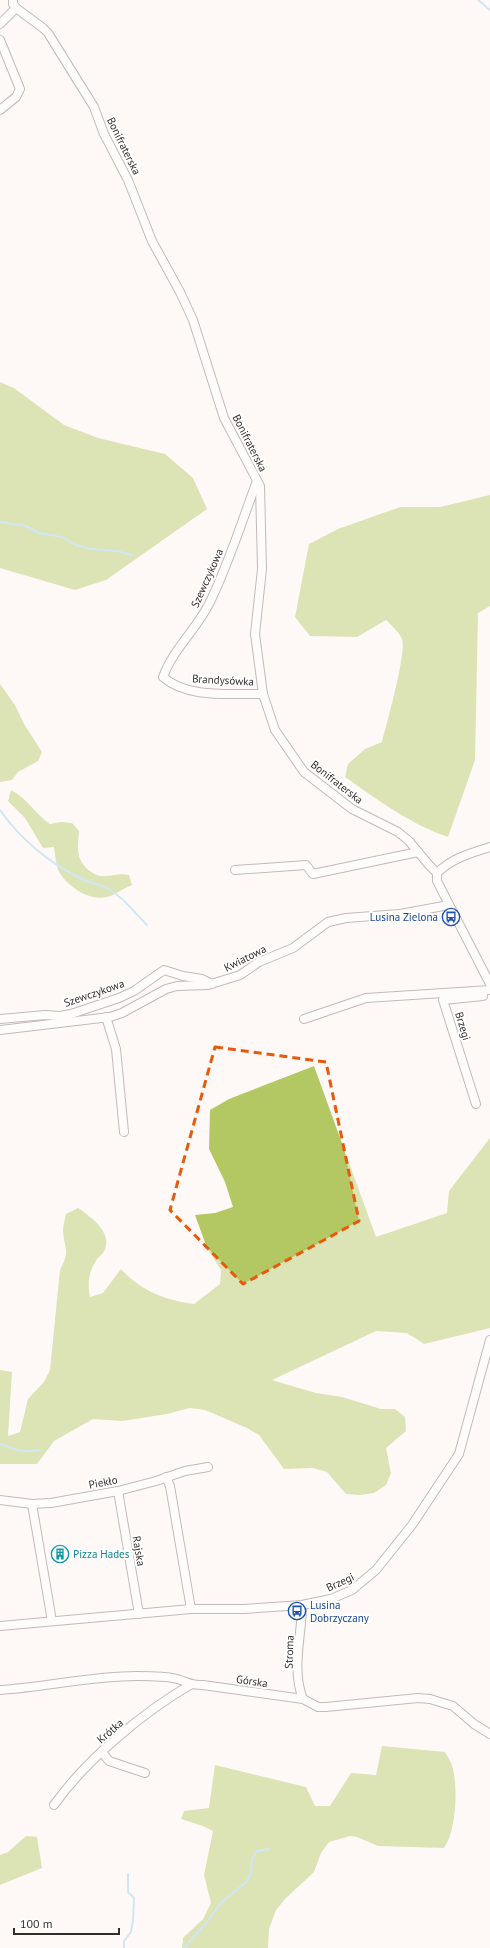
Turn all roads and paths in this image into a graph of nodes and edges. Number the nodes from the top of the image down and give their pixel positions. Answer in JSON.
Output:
{"nodes":[{"id":1,"x":14,"y":4,"type":"edge"},
{"id":2,"x":0,"y":24,"type":"edge"},
{"id":3,"x":0,"y":40,"type":"edge"},
{"id":4,"x":0,"y":110,"type":"edge"},
{"id":5,"x":257,"y":481,"type":"junction"},
{"id":6,"x":163,"y":677,"type":"joint"},
{"id":7,"x":263,"y":694,"type":"junction"},
{"id":8,"x":490,"y":847,"type":"edge"},
{"id":9,"x":418,"y":852,"type":"junction"},
{"id":10,"x":235,"y":870,"type":"dead end"},
{"id":11,"x":437,"y":873,"type":"junction"},
{"id":12,"x":449,"y":905,"type":"junction"},
{"id":13,"x":212,"y":984,"type":"junction"},
{"id":14,"x":490,"y":984,"type":"edge"},
{"id":15,"x":490,"y":990,"type":"edge"},
{"id":16,"x":490,"y":995,"type":"edge"},
{"id":17,"x":106,"y":1017,"type":"junction"},
{"id":18,"x":0,"y":1019,"type":"edge"},
{"id":19,"x":304,"y":1019,"type":"dead end"},
{"id":20,"x":0,"y":1030,"type":"edge"},
{"id":21,"x":476,"y":1104,"type":"dead end"},
{"id":22,"x":124,"y":1132,"type":"dead end"},
{"id":23,"x":490,"y":1340,"type":"edge"},
{"id":24,"x":208,"y":1467,"type":"dead end"},
{"id":25,"x":166,"y":1477,"type":"junction"},
{"id":26,"x":118,"y":1491,"type":"junction"},
{"id":27,"x":0,"y":1500,"type":"edge"},
{"id":28,"x":32,"y":1504,"type":"junction"},
{"id":29,"x":302,"y":1604,"type":"junction"},
{"id":30,"x":191,"y":1610,"type":"junction"},
{"id":31,"x":139,"y":1614,"type":"junction"},
{"id":32,"x":52,"y":1621,"type":"junction"},
{"id":33,"x":0,"y":1626,"type":"edge"},
{"id":34,"x":190,"y":1685,"type":"junction"},
{"id":35,"x":0,"y":1690,"type":"edge"},
{"id":36,"x":304,"y":1699,"type":"junction"},
{"id":37,"x":490,"y":1734,"type":"edge"},
{"id":38,"x":102,"y":1752,"type":"junction"},
{"id":39,"x":145,"y":1773,"type":"dead end"},
{"id":40,"x":54,"y":1805,"type":"dead end"}],
"edges":[{"from":1,"to":2,"type":"street"},
{"from":1,"to":5,"type":"street","name":"Bonifraterska"},
{"from":3,"to":4,"type":"street"},
{"from":5,"to":6,"type":"street","name":"Szewczykowa"},
{"from":5,"to":7,"type":"street","name":"Bonifraterska"},
{"from":6,"to":7,"type":"street","name":"Brandysówka"},
{"from":7,"to":9,"type":"street","name":"Bonifraterska"},
{"from":8,"to":11,"type":"street"},
{"from":9,"to":10,"type":"street"},
{"from":9,"to":11,"type":"street","name":"Bonifraterska"},
{"from":11,"to":12,"type":"street"},
{"from":12,"to":13,"type":"street","name":"Kwiatowa"},
{"from":12,"to":14,"type":"street"},
{"from":13,"to":17,"type":"street","name":"Kwiatowa"},
{"from":13,"to":18,"type":"street","name":"Szewczykowa"},
{"from":15,"to":19,"type":"street"},
{"from":16,"to":21,"type":"street","name":"Brzegi"},
{"from":17,"to":20,"type":"street","name":"Kwiatowa"},
{"from":17,"to":22,"type":"street"},
{"from":23,"to":29,"type":"street","name":"Brzegi"},
{"from":24,"to":25,"type":"street","name":"Piekło"},
{"from":25,"to":26,"type":"street","name":"Piekło"},
{"from":25,"to":30,"type":"street"},
{"from":26,"to":28,"type":"street","name":"Piekło"},
{"from":26,"to":31,"type":"street","name":"Rajska"},
{"from":27,"to":28,"type":"street","name":"Piekło"},
{"from":28,"to":32,"type":"street"},
{"from":29,"to":30,"type":"street","name":"Brzegi"},
{"from":29,"to":36,"type":"street","name":"Stroma"},
{"from":30,"to":31,"type":"street","name":"Brzegi"},
{"from":31,"to":32,"type":"street","name":"Brzegi"},
{"from":32,"to":33,"type":"street","name":"Brzegi"},
{"from":34,"to":35,"type":"street","name":"Górska"},
{"from":34,"to":36,"type":"street","name":"Górska"},
{"from":34,"to":38,"type":"street","name":"Krótka"},
{"from":36,"to":37,"type":"street","name":"Górska"},
{"from":38,"to":39,"type":"street"},
{"from":38,"to":40,"type":"street","name":"Krótka"}]}
